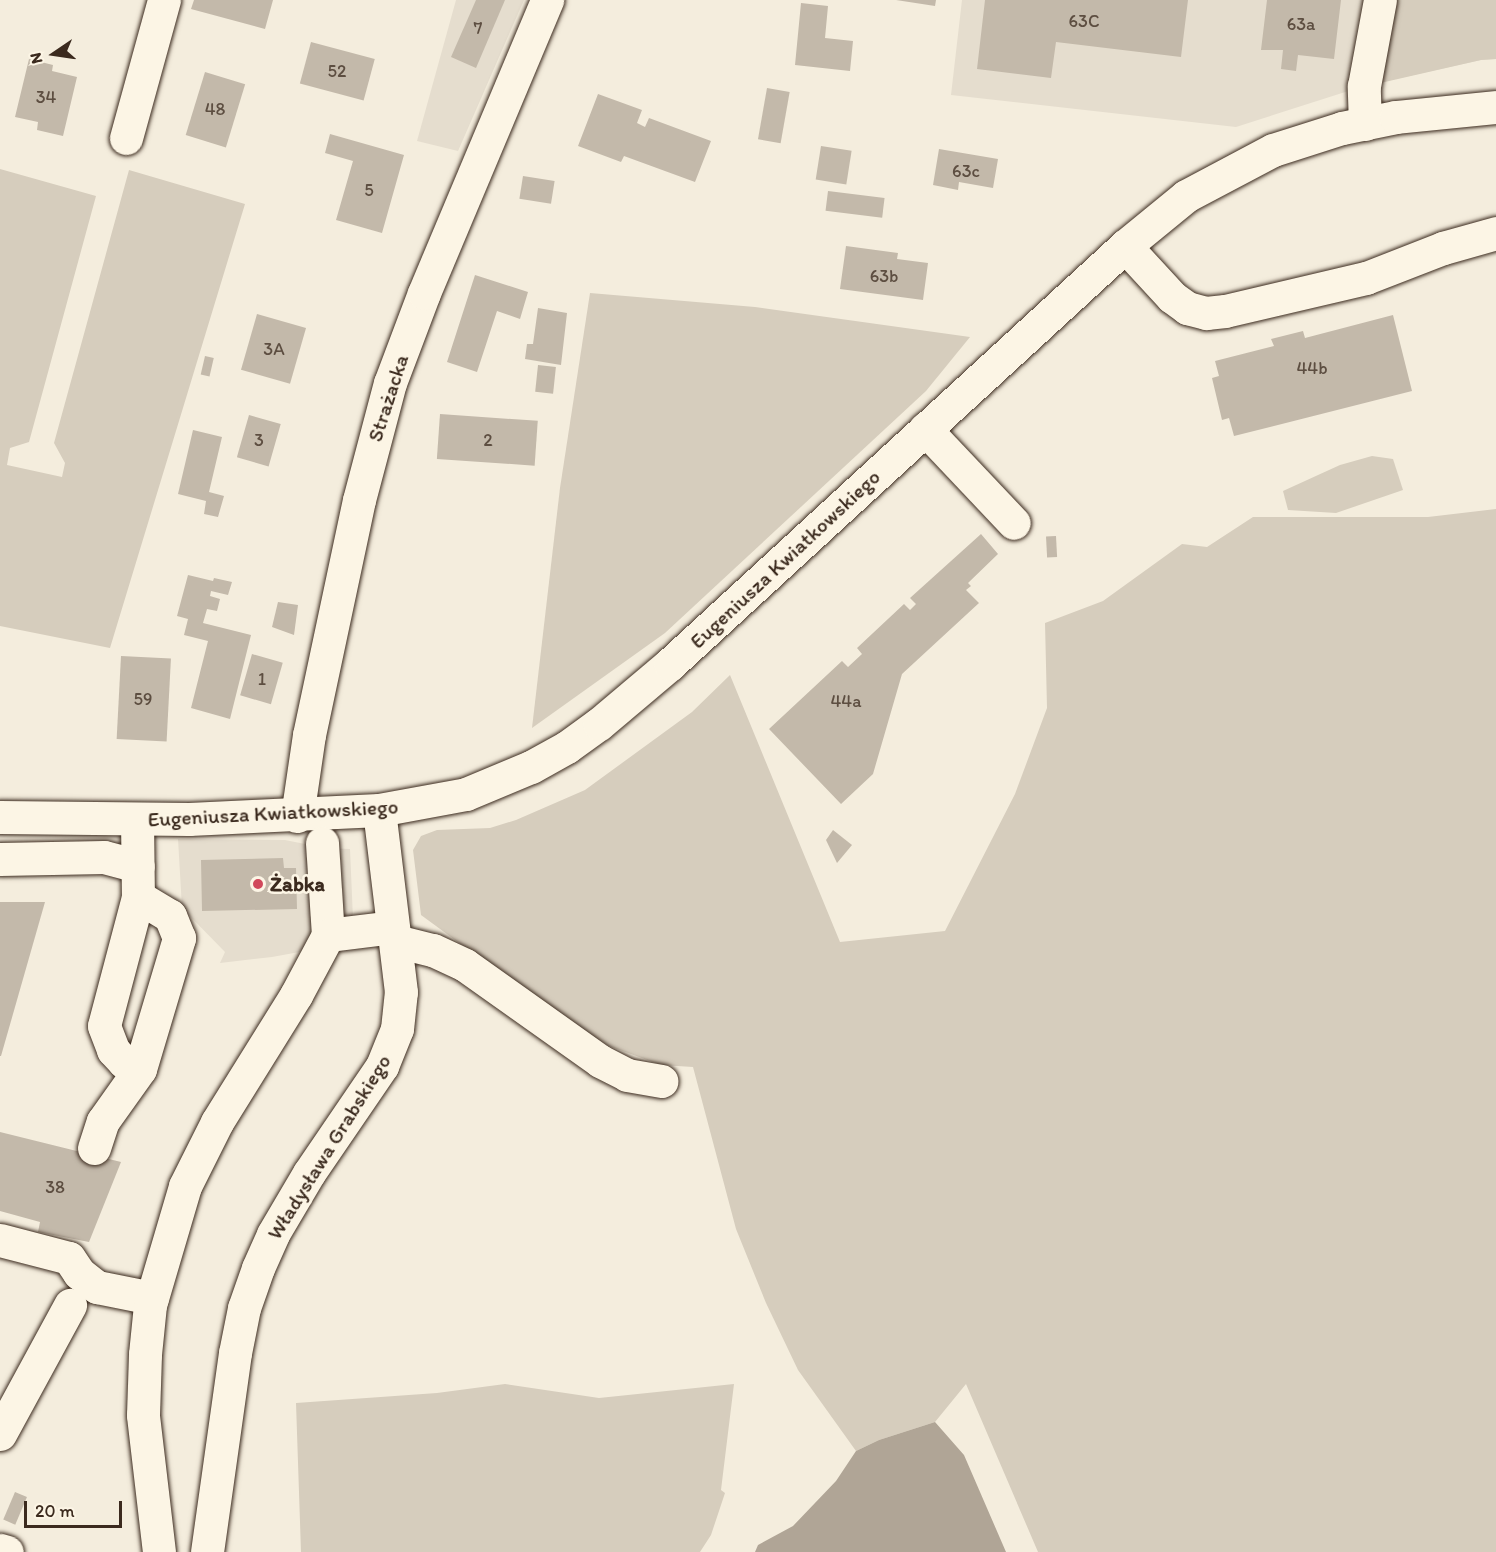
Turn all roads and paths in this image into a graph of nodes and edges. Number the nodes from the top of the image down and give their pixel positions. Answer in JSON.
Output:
{"nodes":[{"id":1,"x":164,"y":0,"type":"edge"},
{"id":2,"x":547,"y":0,"type":"edge"},
{"id":3,"x":1380,"y":0,"type":"edge"},
{"id":4,"x":1496,"y":107,"type":"edge"},
{"id":5,"x":1365,"y":124,"type":"junction"},
{"id":6,"x":126,"y":138,"type":"dead end"},
{"id":7,"x":1496,"y":233,"type":"edge"},
{"id":8,"x":1125,"y":246,"type":"junction"},
{"id":9,"x":925,"y":429,"type":"junction"},
{"id":10,"x":1014,"y":523,"type":"dead end"},
{"id":11,"x":379,"y":810,"type":"junction"},
{"id":12,"x":297,"y":816,"type":"junction"},
{"id":13,"x":0,"y":817,"type":"edge"},
{"id":14,"x":137,"y":819,"type":"junction"},
{"id":15,"x":322,"y":843,"type":"dead end"},
{"id":16,"x":0,"y":859,"type":"edge"},
{"id":17,"x":138,"y":881,"type":"junction"},
{"id":18,"x":395,"y":934,"type":"junction"},
{"id":19,"x":328,"y":935,"type":"junction"},
{"id":20,"x":140,"y":1069,"type":"junction"},
{"id":21,"x":661,"y":1081,"type":"dead end"},
{"id":22,"x":94,"y":1148,"type":"dead end"},
{"id":23,"x":0,"y":1240,"type":"edge"},
{"id":24,"x":152,"y":1298,"type":"junction"},
{"id":25,"x":70,"y":1305,"type":"dead end"},
{"id":26,"x":0,"y":1434,"type":"edge"},
{"id":27,"x":0,"y":1550,"type":"edge"},
{"id":28,"x":7,"y":1552,"type":"edge"},
{"id":29,"x":159,"y":1552,"type":"edge"},
{"id":30,"x":207,"y":1552,"type":"edge"}],
"edges":[{"from":1,"to":6,"type":"street"},
{"from":2,"to":12,"type":"street","name":"Strażacka"},
{"from":3,"to":5,"type":"street"},
{"from":4,"to":5,"type":"street","name":"Eugeniusza Kwiatkowskiego"},
{"from":5,"to":8,"type":"street","name":"Eugeniusza Kwiatkowskiego"},
{"from":7,"to":8,"type":"street"},
{"from":8,"to":9,"type":"street","name":"Eugeniusza Kwiatkowskiego"},
{"from":9,"to":10,"type":"street"},
{"from":9,"to":11,"type":"street","name":"Eugeniusza Kwiatkowskiego"},
{"from":11,"to":12,"type":"street","name":"Eugeniusza Kwiatkowskiego"},
{"from":11,"to":18,"type":"street","name":"Władysława Grabskiego"},
{"from":12,"to":14,"type":"street","name":"Eugeniusza Kwiatkowskiego"},
{"from":13,"to":14,"type":"street","name":"Eugeniusza Kwiatkowskiego"},
{"from":14,"to":17,"type":"street"},
{"from":15,"to":19,"type":"street"},
{"from":16,"to":17,"type":"street"},
{"from":17,"to":20,"type":"street"},
{"from":17,"to":20,"type":"street"},
{"from":18,"to":19,"type":"street"},
{"from":18,"to":21,"type":"street"},
{"from":18,"to":30,"type":"street","name":"Władysława Grabskiego"},
{"from":19,"to":24,"type":"street"},
{"from":20,"to":22,"type":"street"},
{"from":23,"to":24,"type":"street"},
{"from":24,"to":29,"type":"street"},
{"from":25,"to":26,"type":"street"},
{"from":27,"to":28,"type":"street"}]}
